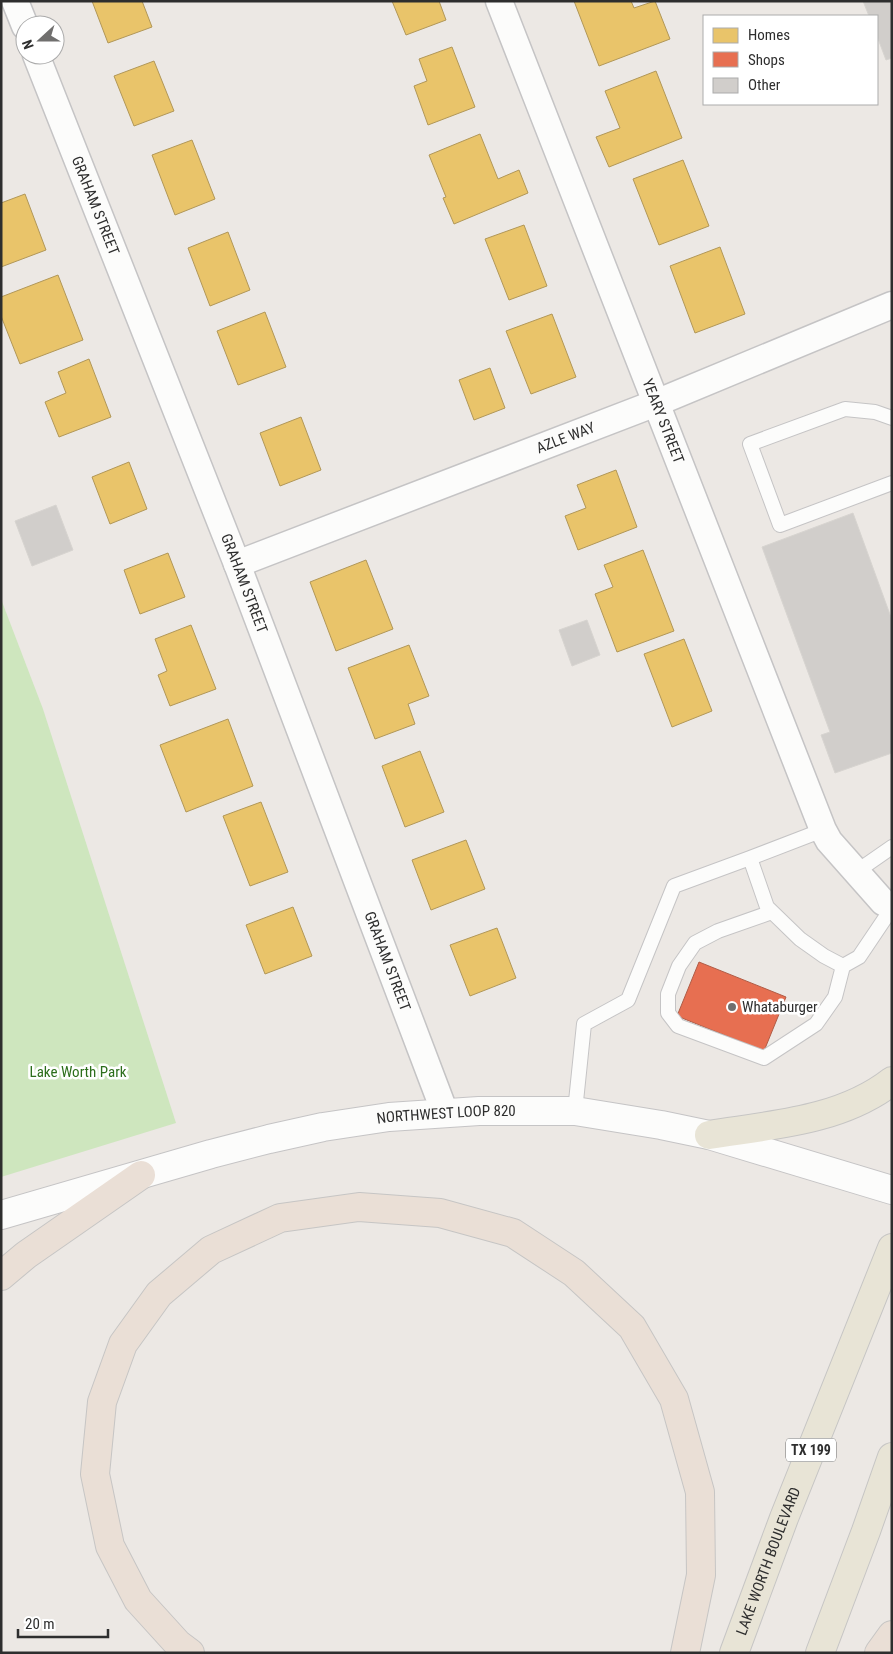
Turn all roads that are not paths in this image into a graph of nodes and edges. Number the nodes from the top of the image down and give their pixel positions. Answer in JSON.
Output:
{"nodes":[{"id":1,"x":15,"y":1,"type":"edge"},
{"id":2,"x":499,"y":1,"type":"edge"},
{"id":3,"x":21,"y":15,"type":"edge"},
{"id":4,"x":40,"y":65,"type":"edge"},
{"id":5,"x":892,"y":305,"type":"edge"},
{"id":6,"x":656,"y":403,"type":"junction"},
{"id":7,"x":892,"y":418,"type":"edge"},
{"id":8,"x":892,"y":484,"type":"edge"},
{"id":9,"x":237,"y":564,"type":"junction"},
{"id":10,"x":826,"y":835,"type":"junction"},
{"id":11,"x":892,"y":847,"type":"edge"},
{"id":12,"x":750,"y":858,"type":"junction"},
{"id":13,"x":856,"y":872,"type":"junction"},
{"id":14,"x":892,"y":908,"type":"edge"},
{"id":15,"x":772,"y":912,"type":"junction"},
{"id":16,"x":843,"y":966,"type":"junction"},
{"id":17,"x":892,"y":1080,"type":"edge"},
{"id":18,"x":575,"y":1111,"type":"junction"},
{"id":19,"x":445,"y":1112,"type":"junction"},
{"id":20,"x":709,"y":1135,"type":"junction"},
{"id":21,"x":141,"y":1175,"type":"junction"},
{"id":22,"x":892,"y":1190,"type":"edge"},
{"id":23,"x":1,"y":1215,"type":"edge"},
{"id":24,"x":892,"y":1248,"type":"edge"},
{"id":25,"x":1,"y":1276,"type":"edge"},
{"id":26,"x":892,"y":1456,"type":"edge"},
{"id":27,"x":892,"y":1634,"type":"edge"},
{"id":28,"x":190,"y":1653,"type":"edge"},
{"id":29,"x":685,"y":1653,"type":"edge"},
{"id":30,"x":734,"y":1653,"type":"edge"},
{"id":31,"x":820,"y":1653,"type":"edge"},
{"id":32,"x":879,"y":1653,"type":"edge"}],
"edges":[{"from":1,"to":3,"type":"street"},
{"from":2,"to":6,"type":"street","name":"YEARY STREET"},
{"from":4,"to":9,"type":"street","name":"GRAHAM STREET"},
{"from":5,"to":6,"type":"street","name":"AZLE WAY"},
{"from":6,"to":9,"type":"street","name":"AZLE WAY"},
{"from":6,"to":10,"type":"street","name":"YEARY STREET"},
{"from":7,"to":8,"type":"lane"},
{"from":9,"to":19,"type":"street","name":"GRAHAM STREET"},
{"from":10,"to":12,"type":"lane"},
{"from":10,"to":13,"type":"street","name":"YEARY STREET"},
{"from":11,"to":13,"type":"lane"},
{"from":12,"to":15,"type":"lane"},
{"from":12,"to":18,"type":"lane"},
{"from":13,"to":14,"type":"street","name":"YEARY STREET"},
{"from":14,"to":16,"type":"lane"},
{"from":15,"to":16,"type":"lane"},
{"from":15,"to":16,"type":"lane"},
{"from":17,"to":20,"type":"main road"},
{"from":18,"to":19,"type":"main road","name":"NORTHWEST LOOP 820"},
{"from":18,"to":20,"type":"main road","name":"NORTHWEST LOOP 820"},
{"from":19,"to":21,"type":"main road","name":"NORTHWEST LOOP 820"},
{"from":20,"to":22,"type":"main road","name":"NORTHWEST LOOP 820"},
{"from":21,"to":23,"type":"main road","name":"NORTHWEST LOOP 820"},
{"from":21,"to":25,"type":"highway"},
{"from":24,"to":30,"type":"main road","name":"LAKE WORTH BOULEVARD","number":"TX 199"},
{"from":26,"to":31,"type":"main road"},
{"from":27,"to":32,"type":"highway"},
{"from":28,"to":29,"type":"highway"}]}
